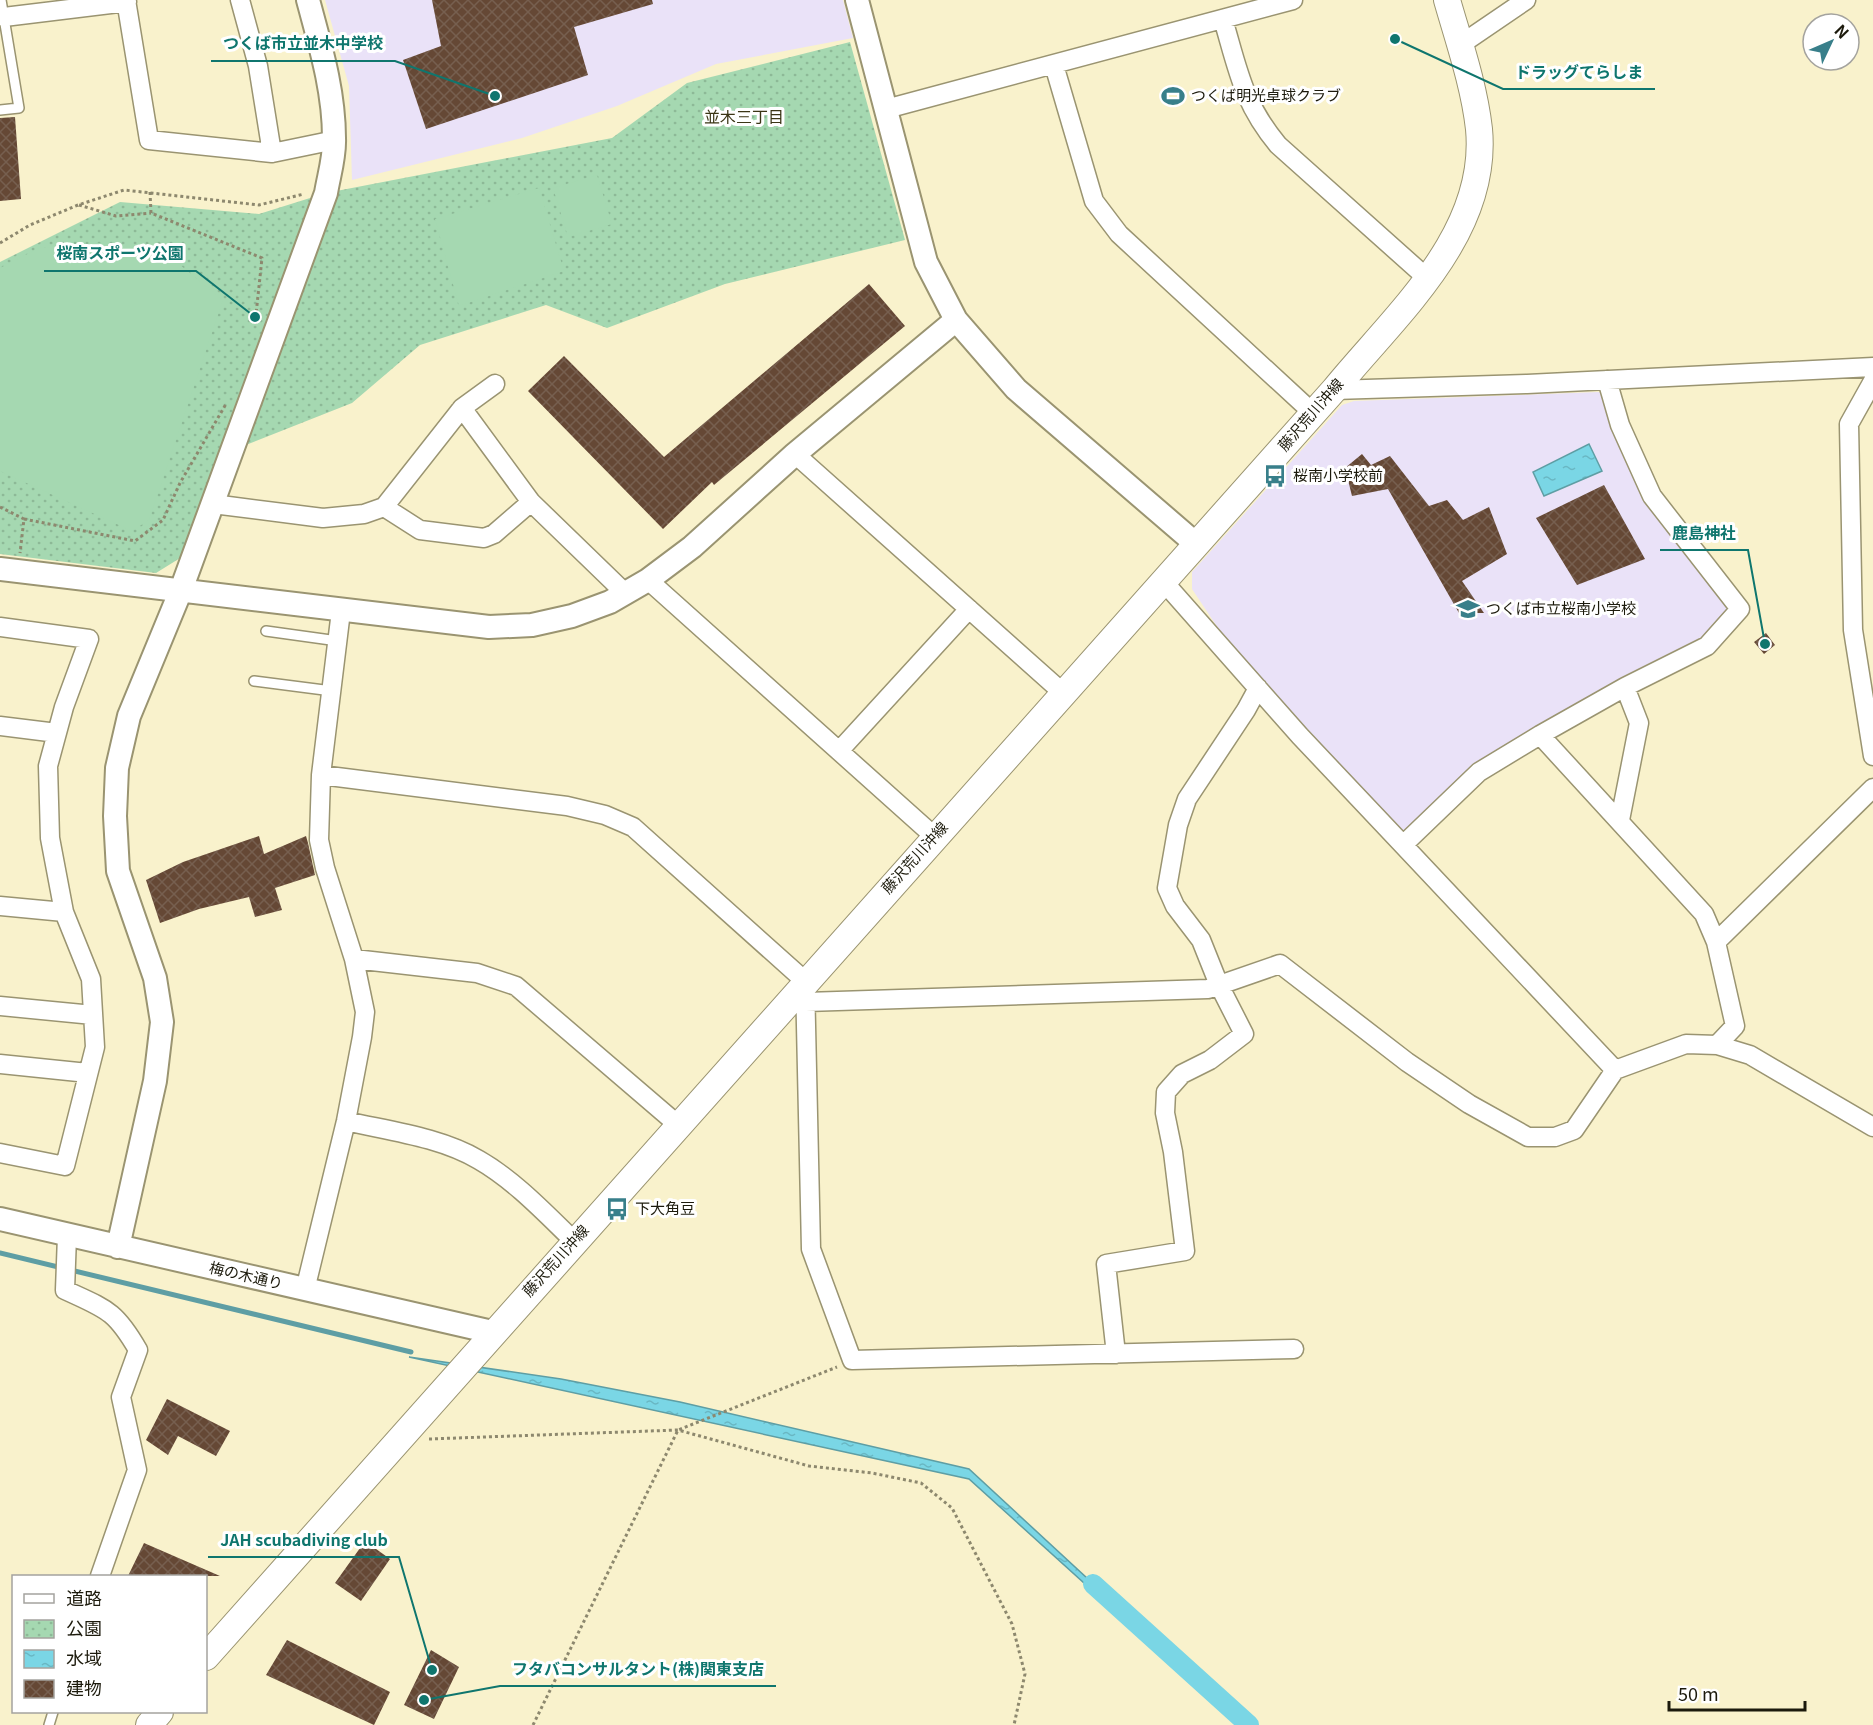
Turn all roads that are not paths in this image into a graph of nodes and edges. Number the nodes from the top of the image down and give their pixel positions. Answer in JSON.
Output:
{"nodes":[{"id":1,"x":240,"y":0,"type":"edge"},
{"id":2,"x":308,"y":0,"type":"edge"},
{"id":3,"x":857,"y":0,"type":"edge"},
{"id":4,"x":1293,"y":0,"type":"edge"},
{"id":5,"x":1447,"y":0,"type":"edge"},
{"id":6,"x":1526,"y":0,"type":"edge"},
{"id":7,"x":127,"y":1,"type":"edge"},
{"id":8,"x":2,"y":8,"type":"edge"},
{"id":9,"x":1223,"y":19,"type":"junction"},
{"id":10,"x":1460,"y":45,"type":"junction"},
{"id":11,"x":1054,"y":64,"type":"junction"},
{"id":12,"x":886,"y":109,"type":"junction"},
{"id":13,"x":0,"y":110,"type":"edge"},
{"id":14,"x":335,"y":140,"type":"junction"},
{"id":15,"x":272,"y":153,"type":"junction"},
{"id":16,"x":1428,"y":279,"type":"junction"},
{"id":17,"x":956,"y":320,"type":"junction"},
{"id":18,"x":1873,"y":367,"type":"edge"},
{"id":19,"x":1607,"y":380,"type":"junction"},
{"id":20,"x":1873,"y":381,"type":"edge"},
{"id":21,"x":495,"y":384,"type":"dead end"},
{"id":22,"x":1334,"y":390,"type":"junction"},
{"id":23,"x":462,"y":408,"type":"junction"},
{"id":24,"x":1313,"y":413,"type":"junction"},
{"id":25,"x":795,"y":454,"type":"junction"},
{"id":26,"x":531,"y":502,"type":"junction"},
{"id":27,"x":213,"y":504,"type":"junction"},
{"id":28,"x":384,"y":507,"type":"junction"},
{"id":29,"x":1196,"y":544,"type":"junction"},
{"id":30,"x":9,"y":565,"type":"edge"},
{"id":31,"x":648,"y":579,"type":"junction"},
{"id":32,"x":1163,"y":581,"type":"junction"},
{"id":33,"x":181,"y":590,"type":"junction"},
{"id":34,"x":625,"y":593,"type":"junction"},
{"id":35,"x":969,"y":609,"type":"junction"},
{"id":36,"x":342,"y":611,"type":"junction"},
{"id":37,"x":0,"y":627,"type":"edge"},
{"id":38,"x":266,"y":631,"type":"dead end"},
{"id":39,"x":338,"y":641,"type":"junction"},
{"id":40,"x":254,"y":681,"type":"dead end"},
{"id":41,"x":1625,"y":687,"type":"junction"},
{"id":42,"x":1258,"y":688,"type":"junction"},
{"id":43,"x":332,"y":691,"type":"junction"},
{"id":44,"x":1062,"y":693,"type":"junction"},
{"id":45,"x":0,"y":726,"type":"edge"},
{"id":46,"x":57,"y":733,"type":"junction"},
{"id":47,"x":1540,"y":735,"type":"junction"},
{"id":48,"x":839,"y":751,"type":"junction"},
{"id":49,"x":1873,"y":756,"type":"edge"},
{"id":50,"x":321,"y":775,"type":"junction"},
{"id":51,"x":1873,"y":788,"type":"edge"},
{"id":52,"x":1620,"y":820,"type":"junction"},
{"id":53,"x":935,"y":837,"type":"junction"},
{"id":54,"x":1404,"y":845,"type":"junction"},
{"id":55,"x":0,"y":906,"type":"edge"},
{"id":56,"x":64,"y":912,"type":"junction"},
{"id":57,"x":1716,"y":942,"type":"junction"},
{"id":58,"x":354,"y":959,"type":"junction"},
{"id":59,"x":1219,"y":985,"type":"junction"},
{"id":60,"x":805,"y":992,"type":"junction"},
{"id":61,"x":0,"y":1006,"type":"edge"},
{"id":62,"x":93,"y":1015,"type":"junction"},
{"id":63,"x":1717,"y":1045,"type":"junction"},
{"id":64,"x":0,"y":1064,"type":"edge"},
{"id":65,"x":1615,"y":1071,"type":"junction"},
{"id":66,"x":88,"y":1073,"type":"junction"},
{"id":67,"x":346,"y":1121,"type":"junction"},
{"id":68,"x":677,"y":1124,"type":"junction"},
{"id":69,"x":1873,"y":1127,"type":"edge"},
{"id":70,"x":0,"y":1153,"type":"edge"},
{"id":71,"x":0,"y":1219,"type":"edge"},
{"id":72,"x":67,"y":1236,"type":"junction"},
{"id":73,"x":574,"y":1241,"type":"junction"},
{"id":74,"x":118,"y":1247,"type":"junction"},
{"id":75,"x":305,"y":1290,"type":"junction"},
{"id":76,"x":492,"y":1332,"type":"junction"},
{"id":77,"x":1294,"y":1350,"type":"dead end"},
{"id":78,"x":1116,"y":1354,"type":"junction"},
{"id":79,"x":100,"y":1575,"type":"edge"},
{"id":80,"x":207,"y":1656,"type":"edge"},
{"id":81,"x":159,"y":1713,"type":"edge"},
{"id":82,"x":149,"y":1725,"type":"edge"}],
"edges":[{"from":1,"to":15,"type":"street"},
{"from":2,"to":14,"type":"street"},
{"from":3,"to":12,"type":"street"},
{"from":4,"to":9,"type":"street"},
{"from":5,"to":10,"type":"main road","name":"藤沢荒川沖線"},
{"from":6,"to":10,"type":"street"},
{"from":7,"to":8,"type":"street"},
{"from":7,"to":15,"type":"street"},
{"from":8,"to":13,"type":"lane"},
{"from":9,"to":11,"type":"street"},
{"from":9,"to":16,"type":"street"},
{"from":10,"to":16,"type":"main road","name":"藤沢荒川沖線"},
{"from":11,"to":12,"type":"street"},
{"from":11,"to":24,"type":"street"},
{"from":12,"to":17,"type":"street"},
{"from":14,"to":15,"type":"street"},
{"from":14,"to":27,"type":"street"},
{"from":16,"to":22,"type":"main road","name":"藤沢荒川沖線"},
{"from":17,"to":25,"type":"street"},
{"from":17,"to":29,"type":"street"},
{"from":18,"to":19,"type":"street"},
{"from":19,"to":22,"type":"street"},
{"from":19,"to":41,"type":"street"},
{"from":20,"to":49,"type":"street"},
{"from":21,"to":23,"type":"street"},
{"from":22,"to":24,"type":"main road","name":"藤沢荒川沖線"},
{"from":23,"to":26,"type":"street"},
{"from":23,"to":28,"type":"street"},
{"from":24,"to":29,"type":"main road","name":"藤沢荒川沖線"},
{"from":25,"to":31,"type":"street"},
{"from":25,"to":35,"type":"street"},
{"from":26,"to":28,"type":"street"},
{"from":26,"to":34,"type":"street"},
{"from":27,"to":28,"type":"street"},
{"from":27,"to":33,"type":"street"},
{"from":29,"to":32,"type":"main road","name":"藤沢荒川沖線"},
{"from":30,"to":33,"type":"street"},
{"from":31,"to":34,"type":"street"},
{"from":31,"to":48,"type":"street"},
{"from":32,"to":42,"type":"street"},
{"from":32,"to":44,"type":"main road","name":"藤沢荒川沖線"},
{"from":33,"to":36,"type":"street"},
{"from":33,"to":74,"type":"street"},
{"from":34,"to":36,"type":"street"},
{"from":35,"to":44,"type":"street"},
{"from":35,"to":48,"type":"street"},
{"from":36,"to":39,"type":"street"},
{"from":37,"to":46,"type":"street"},
{"from":38,"to":39,"type":"lane"},
{"from":39,"to":43,"type":"street"},
{"from":40,"to":43,"type":"lane"},
{"from":41,"to":47,"type":"street"},
{"from":41,"to":52,"type":"street"},
{"from":42,"to":54,"type":"street"},
{"from":42,"to":59,"type":"street"},
{"from":43,"to":50,"type":"street"},
{"from":44,"to":53,"type":"main road","name":"藤沢荒川沖線"},
{"from":45,"to":46,"type":"street"},
{"from":46,"to":56,"type":"street"},
{"from":47,"to":52,"type":"street"},
{"from":47,"to":54,"type":"street"},
{"from":48,"to":53,"type":"street"},
{"from":50,"to":58,"type":"street"},
{"from":50,"to":60,"type":"street"},
{"from":51,"to":57,"type":"street"},
{"from":52,"to":57,"type":"street"},
{"from":53,"to":60,"type":"main road","name":"藤沢荒川沖線"},
{"from":54,"to":65,"type":"street"},
{"from":55,"to":56,"type":"street"},
{"from":56,"to":62,"type":"street"},
{"from":57,"to":63,"type":"street"},
{"from":58,"to":67,"type":"street"},
{"from":58,"to":68,"type":"street"},
{"from":59,"to":60,"type":"street"},
{"from":59,"to":65,"type":"street"},
{"from":59,"to":78,"type":"street"},
{"from":60,"to":68,"type":"main road","name":"藤沢荒川沖線"},
{"from":60,"to":78,"type":"street"},
{"from":61,"to":62,"type":"street"},
{"from":62,"to":66,"type":"street"},
{"from":63,"to":65,"type":"street"},
{"from":63,"to":69,"type":"street"},
{"from":64,"to":66,"type":"street"},
{"from":66,"to":70,"type":"street"},
{"from":67,"to":73,"type":"street"},
{"from":67,"to":75,"type":"street"},
{"from":68,"to":73,"type":"main road","name":"藤沢荒川沖線"},
{"from":71,"to":72,"type":"street","name":"梅の木通り"},
{"from":72,"to":74,"type":"street","name":"梅の木通り"},
{"from":72,"to":79,"type":"street"},
{"from":73,"to":76,"type":"main road","name":"藤沢荒川沖線"},
{"from":74,"to":75,"type":"street","name":"梅の木通り"},
{"from":75,"to":76,"type":"street","name":"梅の木通り"},
{"from":76,"to":80,"type":"main road","name":"藤沢荒川沖線"},
{"from":77,"to":78,"type":"street"},
{"from":81,"to":82,"type":"main road"}]}
